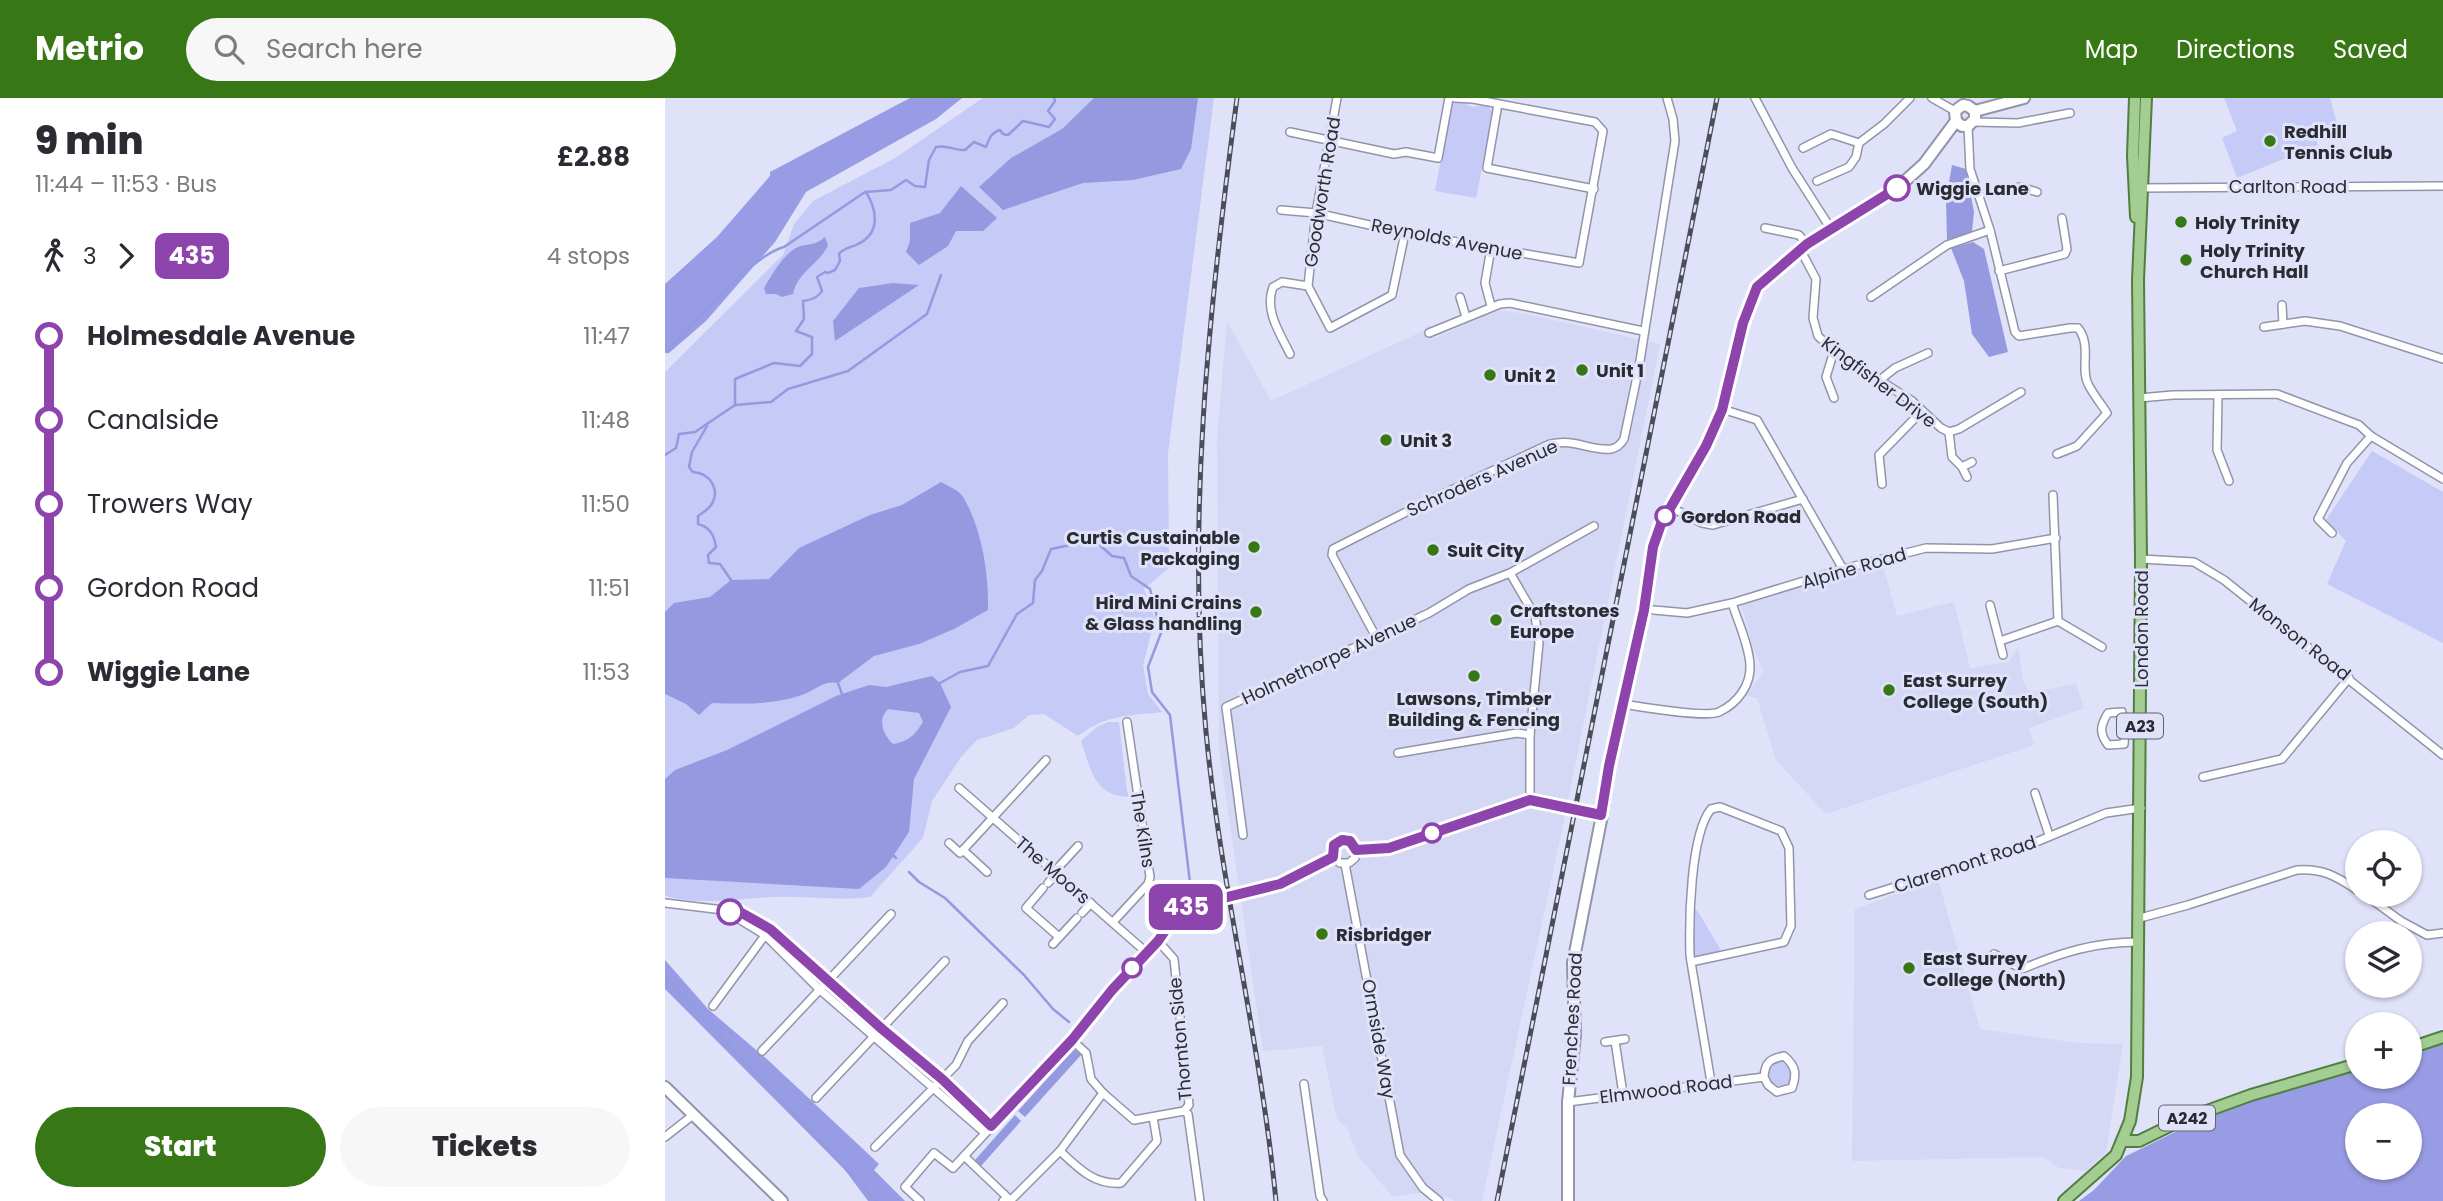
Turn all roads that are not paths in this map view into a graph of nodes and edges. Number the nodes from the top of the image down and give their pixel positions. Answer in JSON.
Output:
{"nodes":[{"id":1,"x":1337,"y":98,"type":"edge"},
{"id":2,"x":1449,"y":98,"type":"edge"},
{"id":3,"x":1455,"y":98,"type":"edge"},
{"id":4,"x":1473,"y":98,"type":"edge"},
{"id":5,"x":1667,"y":98,"type":"edge"},
{"id":6,"x":1755,"y":98,"type":"edge"},
{"id":7,"x":1910,"y":98,"type":"edge"},
{"id":8,"x":1932,"y":98,"type":"edge"},
{"id":9,"x":2024,"y":98,"type":"edge"},
{"id":10,"x":2135,"y":98,"type":"edge"},
{"id":11,"x":2146,"y":98,"type":"edge"},
{"id":12,"x":1497,"y":104,"type":"junction"},
{"id":13,"x":2070,"y":113,"type":"dead end"},
{"id":14,"x":1955,"y":116,"type":"junction"},
{"id":15,"x":1972,"y":120,"type":"junction"},
{"id":16,"x":1290,"y":132,"type":"dead end"},
{"id":17,"x":1329,"y":140,"type":"junction"},
{"id":18,"x":1859,"y":143,"type":"junction"},
{"id":19,"x":1803,"y":148,"type":"dead end"},
{"id":20,"x":1817,"y":181,"type":"dead end"},
{"id":21,"x":2443,"y":186,"type":"edge"},
{"id":22,"x":2138,"y":188,"type":"junction"},
{"id":23,"x":1594,"y":189,"type":"junction"},
{"id":24,"x":2036,"y":192,"type":"dead end"},
{"id":25,"x":1978,"y":194,"type":"junction"},
{"id":26,"x":1281,"y":210,"type":"dead end"},
{"id":27,"x":1316,"y":213,"type":"junction"},
{"id":28,"x":2062,"y":218,"type":"dead end"},
{"id":29,"x":1765,"y":228,"type":"dead end"},
{"id":30,"x":1831,"y":229,"type":"junction"},
{"id":31,"x":1990,"y":230,"type":"junction"},
{"id":32,"x":1405,"y":233,"type":"junction"},
{"id":33,"x":1802,"y":243,"type":"junction"},
{"id":34,"x":1492,"y":248,"type":"junction"},
{"id":35,"x":1999,"y":271,"type":"junction"},
{"id":36,"x":1308,"y":286,"type":"junction"},
{"id":37,"x":1460,"y":297,"type":"dead end"},
{"id":38,"x":1871,"y":297,"type":"dead end"},
{"id":39,"x":2281,"y":305,"type":"dead end"},
{"id":40,"x":1491,"y":306,"type":"junction"},
{"id":41,"x":1466,"y":317,"type":"junction"},
{"id":42,"x":2283,"y":324,"type":"junction"},
{"id":43,"x":2264,"y":327,"type":"dead end"},
{"id":44,"x":1643,"y":331,"type":"junction"},
{"id":45,"x":1429,"y":333,"type":"dead end"},
{"id":46,"x":1834,"y":351,"type":"junction"},
{"id":47,"x":1928,"y":353,"type":"dead end"},
{"id":48,"x":1290,"y":354,"type":"dead end"},
{"id":49,"x":2443,"y":359,"type":"edge"},
{"id":50,"x":1880,"y":380,"type":"junction"},
{"id":51,"x":2021,"y":392,"type":"dead end"},
{"id":52,"x":2218,"y":394,"type":"junction"},
{"id":53,"x":1834,"y":398,"type":"dead end"},
{"id":54,"x":2139,"y":398,"type":"junction"},
{"id":55,"x":1722,"y":410,"type":"junction"},
{"id":56,"x":1922,"y":411,"type":"junction"},
{"id":57,"x":1949,"y":432,"type":"junction"},
{"id":58,"x":2371,"y":436,"type":"junction"},
{"id":59,"x":2057,"y":454,"type":"dead end"},
{"id":60,"x":1972,"y":462,"type":"dead end"},
{"id":61,"x":1962,"y":467,"type":"junction"},
{"id":62,"x":1967,"y":477,"type":"dead end"},
{"id":63,"x":2443,"y":479,"type":"edge"},
{"id":64,"x":2229,"y":481,"type":"dead end"},
{"id":65,"x":1882,"y":484,"type":"dead end"},
{"id":66,"x":2053,"y":495,"type":"dead end"},
{"id":67,"x":1803,"y":499,"type":"junction"},
{"id":68,"x":1670,"y":507,"type":"junction"},
{"id":69,"x":1594,"y":526,"type":"dead end"},
{"id":70,"x":2332,"y":533,"type":"dead end"},
{"id":71,"x":2056,"y":538,"type":"junction"},
{"id":72,"x":2141,"y":559,"type":"junction"},
{"id":73,"x":1843,"y":569,"type":"junction"},
{"id":74,"x":1510,"y":573,"type":"junction"},
{"id":75,"x":1732,"y":603,"type":"junction"},
{"id":76,"x":1990,"y":605,"type":"dead end"},
{"id":77,"x":1654,"y":610,"type":"dead end"},
{"id":78,"x":2058,"y":621,"type":"junction"},
{"id":79,"x":1376,"y":636,"type":"junction"},
{"id":80,"x":2000,"y":641,"type":"junction"},
{"id":81,"x":2102,"y":648,"type":"dead end"},
{"id":82,"x":2003,"y":655,"type":"dead end"},
{"id":83,"x":2349,"y":678,"type":"junction"},
{"id":84,"x":1623,"y":704,"type":"junction"},
{"id":85,"x":1127,"y":722,"type":"dead end"},
{"id":86,"x":2140,"y":730,"type":"junction"},
{"id":87,"x":2125,"y":731,"type":"junction"},
{"id":88,"x":1530,"y":735,"type":"junction"},
{"id":89,"x":1398,"y":753,"type":"dead end"},
{"id":90,"x":2443,"y":755,"type":"edge"},
{"id":91,"x":1046,"y":760,"type":"dead end"},
{"id":92,"x":2203,"y":777,"type":"dead end"},
{"id":93,"x":958,"y":788,"type":"dead end"},
{"id":94,"x":2035,"y":793,"type":"dead end"},
{"id":95,"x":1530,"y":800,"type":"junction"},
{"id":96,"x":2141,"y":808,"type":"junction"},
{"id":97,"x":1601,"y":815,"type":"junction"},
{"id":98,"x":994,"y":818,"type":"junction"},
{"id":99,"x":1243,"y":835,"type":"dead end"},
{"id":100,"x":2049,"y":835,"type":"junction"},
{"id":101,"x":949,"y":843,"type":"dead end"},
{"id":102,"x":1078,"y":846,"type":"dead end"},
{"id":103,"x":964,"y":850,"type":"junction"},
{"id":104,"x":1356,"y":850,"type":"junction"},
{"id":105,"x":1333,"y":857,"type":"junction"},
{"id":106,"x":1345,"y":864,"type":"junction"},
{"id":107,"x":987,"y":872,"type":"dead end"},
{"id":108,"x":1056,"y":872,"type":"junction"},
{"id":109,"x":2345,"y":882,"type":"edge"},
{"id":110,"x":1869,"y":895,"type":"dead end"},
{"id":111,"x":665,"y":903,"type":"edge"},
{"id":112,"x":1091,"y":903,"type":"junction"},
{"id":113,"x":2382,"y":907,"type":"edge"},
{"id":114,"x":891,"y":914,"type":"dead end"},
{"id":115,"x":2140,"y":918,"type":"junction"},
{"id":116,"x":1113,"y":922,"type":"junction"},
{"id":117,"x":767,"y":932,"type":"junction"},
{"id":118,"x":2443,"y":933,"type":"edge"},
{"id":119,"x":1158,"y":941,"type":"junction"},
{"id":120,"x":2139,"y":942,"type":"junction"},
{"id":121,"x":1146,"y":953,"type":"junction"},
{"id":122,"x":1994,"y":954,"type":"dead end"},
{"id":123,"x":945,"y":961,"type":"dead end"},
{"id":124,"x":1691,"y":962,"type":"junction"},
{"id":125,"x":827,"y":980,"type":"junction"},
{"id":126,"x":819,"y":989,"type":"junction"},
{"id":127,"x":1003,"y":1003,"type":"dead end"},
{"id":128,"x":713,"y":1006,"type":"dead end"},
{"id":129,"x":882,"y":1029,"type":"junction"},
{"id":130,"x":875,"y":1037,"type":"junction"},
{"id":131,"x":2443,"y":1037,"type":"edge"},
{"id":132,"x":1625,"y":1039,"type":"dead end"},
{"id":133,"x":1072,"y":1040,"type":"junction"},
{"id":134,"x":1615,"y":1041,"type":"junction"},
{"id":135,"x":1605,"y":1042,"type":"dead end"},
{"id":136,"x":2422,"y":1044,"type":"edge"},
{"id":137,"x":762,"y":1051,"type":"dead end"},
{"id":138,"x":2345,"y":1068,"type":"edge"},
{"id":139,"x":1764,"y":1077,"type":"junction"},
{"id":140,"x":942,"y":1079,"type":"junction"},
{"id":141,"x":1711,"y":1083,"type":"junction"},
{"id":142,"x":1304,"y":1084,"type":"dead end"},
{"id":143,"x":665,"y":1087,"type":"edge"},
{"id":144,"x":935,"y":1089,"type":"junction"},
{"id":145,"x":1103,"y":1093,"type":"junction"},
{"id":146,"x":1623,"y":1094,"type":"junction"},
{"id":147,"x":816,"y":1098,"type":"dead end"},
{"id":148,"x":1568,"y":1102,"type":"junction"},
{"id":149,"x":1184,"y":1111,"type":"junction"},
{"id":150,"x":693,"y":1115,"type":"junction"},
{"id":151,"x":1153,"y":1116,"type":"junction"},
{"id":152,"x":988,"y":1130,"type":"junction"},
{"id":153,"x":665,"y":1137,"type":"edge"},
{"id":154,"x":2124,"y":1140,"type":"junction"},
{"id":155,"x":875,"y":1147,"type":"dead end"},
{"id":156,"x":1060,"y":1151,"type":"junction"},
{"id":157,"x":964,"y":1156,"type":"junction"},
{"id":158,"x":1106,"y":1171,"type":"dead end"},
{"id":159,"x":1106,"y":1182,"type":"junction"},
{"id":160,"x":779,"y":1200,"type":"edge"},
{"id":161,"x":1008,"y":1200,"type":"edge"},
{"id":162,"x":920,"y":1201,"type":"edge"},
{"id":163,"x":1200,"y":1201,"type":"edge"},
{"id":164,"x":1322,"y":1201,"type":"edge"},
{"id":165,"x":1439,"y":1201,"type":"edge"},
{"id":166,"x":1568,"y":1201,"type":"edge"},
{"id":167,"x":2064,"y":1201,"type":"edge"}],
"edges":[{"from":1,"to":17,"type":"street","name":"Goodworth Road"},
{"from":2,"to":17,"type":"street"},
{"from":3,"to":4,"type":"street"},
{"from":4,"to":12,"type":"street"},
{"from":5,"to":44,"type":"street"},
{"from":6,"to":30,"type":"street"},
{"from":7,"to":18,"type":"street"},
{"from":8,"to":14,"type":"street"},
{"from":9,"to":15,"type":"street"},
{"from":10,"to":22,"type":"main road","name":"London Road","number":"A23"},
{"from":11,"to":22,"type":"main road","name":"London Road","number":"A23"},
{"from":12,"to":23,"type":"street"},
{"from":12,"to":23,"type":"street"},
{"from":13,"to":15,"type":"street"},
{"from":14,"to":15,"type":"street"},
{"from":14,"to":15,"type":"street"},
{"from":14,"to":30,"type":"street","name":"Frenches Road"},
{"from":15,"to":25,"type":"street"},
{"from":16,"to":17,"type":"street"},
{"from":17,"to":27,"type":"street","name":"Goodworth Road"},
{"from":18,"to":19,"type":"street"},
{"from":18,"to":20,"type":"street"},
{"from":21,"to":22,"type":"street","name":"Carlton Road"},
{"from":22,"to":54,"type":"main road","name":"London Road","number":"A23"},
{"from":23,"to":34,"type":"street","name":"Reynolds Avenue"},
{"from":24,"to":25,"type":"street"},
{"from":25,"to":31,"type":"street"},
{"from":26,"to":27,"type":"street","name":"Reynolds Avenue"},
{"from":27,"to":32,"type":"street","name":"Reynolds Avenue"},
{"from":27,"to":36,"type":"street","name":"Goodworth Road"},
{"from":28,"to":35,"type":"street"},
{"from":29,"to":33,"type":"street"},
{"from":30,"to":33,"type":"street","name":"Frenches Road"},
{"from":31,"to":35,"type":"street"},
{"from":31,"to":38,"type":"street"},
{"from":32,"to":34,"type":"street","name":"Reynolds Avenue"},
{"from":32,"to":36,"type":"street","name":"Goodworth Road"},
{"from":33,"to":46,"type":"street","name":"Kingfisher Drive"},
{"from":33,"to":55,"type":"street","name":"Frenches Road"},
{"from":34,"to":40,"type":"street"},
{"from":35,"to":59,"type":"street"},
{"from":36,"to":48,"type":"street","name":"Goodworth Road"},
{"from":37,"to":41,"type":"street"},
{"from":39,"to":42,"type":"street"},
{"from":40,"to":41,"type":"street"},
{"from":40,"to":44,"type":"street"},
{"from":41,"to":45,"type":"street"},
{"from":42,"to":43,"type":"street"},
{"from":42,"to":49,"type":"street"},
{"from":44,"to":79,"type":"street","name":"Schroders Avenue"},
{"from":46,"to":50,"type":"street","name":"Kingfisher Drive"},
{"from":46,"to":53,"type":"street"},
{"from":47,"to":50,"type":"street"},
{"from":50,"to":56,"type":"street","name":"Kingfisher Drive"},
{"from":51,"to":57,"type":"street","name":"Kingfisher Drive"},
{"from":52,"to":54,"type":"street"},
{"from":52,"to":58,"type":"street"},
{"from":52,"to":64,"type":"street"},
{"from":54,"to":72,"type":"main road","name":"London Road","number":"A23"},
{"from":55,"to":67,"type":"street"},
{"from":55,"to":68,"type":"street","name":"Frenches Road"},
{"from":56,"to":57,"type":"street","name":"Kingfisher Drive"},
{"from":56,"to":65,"type":"street"},
{"from":57,"to":61,"type":"street"},
{"from":58,"to":63,"type":"street"},
{"from":58,"to":70,"type":"street"},
{"from":60,"to":61,"type":"street"},
{"from":61,"to":62,"type":"street"},
{"from":66,"to":71,"type":"street"},
{"from":67,"to":68,"type":"street"},
{"from":67,"to":73,"type":"street"},
{"from":68,"to":84,"type":"street","name":"Frenches Road"},
{"from":69,"to":74,"type":"street","name":"Holmethorpe Avenue"},
{"from":71,"to":73,"type":"street","name":"Alpine Road"},
{"from":71,"to":78,"type":"street"},
{"from":72,"to":83,"type":"street","name":"Monson Road"},
{"from":72,"to":86,"type":"main road","name":"London Road","number":"A23"},
{"from":73,"to":75,"type":"street","name":"Alpine Road"},
{"from":74,"to":79,"type":"street","name":"Holmethorpe Avenue"},
{"from":74,"to":88,"type":"street"},
{"from":75,"to":77,"type":"street","name":"Alpine Road"},
{"from":75,"to":84,"type":"street"},
{"from":76,"to":80,"type":"street"},
{"from":78,"to":80,"type":"street"},
{"from":78,"to":81,"type":"street"},
{"from":79,"to":99,"type":"street","name":"Holmethorpe Avenue"},
{"from":80,"to":82,"type":"street"},
{"from":83,"to":90,"type":"street","name":"Monson Road"},
{"from":83,"to":92,"type":"street"},
{"from":84,"to":97,"type":"street","name":"Frenches Road"},
{"from":85,"to":116,"type":"street","name":"The Kilns"},
{"from":86,"to":87,"type":"street"},
{"from":86,"to":96,"type":"main road","name":"London Road","number":"A23"},
{"from":87,"to":87,"type":"street"},
{"from":88,"to":89,"type":"street"},
{"from":88,"to":95,"type":"street"},
{"from":91,"to":98,"type":"street"},
{"from":93,"to":98,"type":"street","name":"The Moors"},
{"from":94,"to":100,"type":"street"},
{"from":95,"to":97,"type":"street"},
{"from":95,"to":104,"type":"street"},
{"from":96,"to":100,"type":"street","name":"Claremont Road"},
{"from":96,"to":115,"type":"main road","name":"London Road","number":"A23"},
{"from":97,"to":148,"type":"street","name":"Frenches Road"},
{"from":98,"to":103,"type":"street"},
{"from":98,"to":108,"type":"street","name":"The Moors"},
{"from":100,"to":110,"type":"street","name":"Claremont Road"},
{"from":101,"to":103,"type":"street"},
{"from":102,"to":108,"type":"street"},
{"from":103,"to":107,"type":"street"},
{"from":104,"to":105,"type":"street"},
{"from":104,"to":106,"type":"street"},
{"from":105,"to":106,"type":"street"},
{"from":105,"to":119,"type":"street"},
{"from":106,"to":165,"type":"street","name":"Ormside Way"},
{"from":108,"to":112,"type":"street","name":"The Moors"},
{"from":108,"to":112,"type":"street"},
{"from":109,"to":115,"type":"street"},
{"from":111,"to":117,"type":"street"},
{"from":112,"to":116,"type":"street","name":"The Moors"},
{"from":113,"to":118,"type":"street"},
{"from":114,"to":125,"type":"street"},
{"from":115,"to":120,"type":"main road","name":"London Road","number":"A23"},
{"from":116,"to":121,"type":"street","name":"The Moors"},
{"from":117,"to":125,"type":"street"},
{"from":117,"to":126,"type":"street"},
{"from":117,"to":128,"type":"street"},
{"from":119,"to":121,"type":"street"},
{"from":119,"to":149,"type":"street","name":"Thornton Side"},
{"from":120,"to":122,"type":"street"},
{"from":120,"to":154,"type":"main road","name":"London Road","number":"A23"},
{"from":121,"to":133,"type":"street"},
{"from":123,"to":129,"type":"street"},
{"from":124,"to":124,"type":"street"},
{"from":124,"to":141,"type":"street"},
{"from":125,"to":126,"type":"street"},
{"from":125,"to":129,"type":"street"},
{"from":126,"to":130,"type":"street"},
{"from":126,"to":137,"type":"street"},
{"from":127,"to":140,"type":"street"},
{"from":129,"to":130,"type":"street"},
{"from":129,"to":140,"type":"street"},
{"from":130,"to":144,"type":"street"},
{"from":130,"to":147,"type":"street"},
{"from":131,"to":136,"type":"main road"},
{"from":132,"to":134,"type":"street"},
{"from":133,"to":145,"type":"street","name":"Thornton Side"},
{"from":133,"to":152,"type":"street"},
{"from":134,"to":135,"type":"street"},
{"from":134,"to":146,"type":"street"},
{"from":138,"to":154,"type":"main road","number":"A242"},
{"from":139,"to":139,"type":"street","name":"Elmwood Road"},
{"from":139,"to":141,"type":"street","name":"Elmwood Road"},
{"from":140,"to":144,"type":"street"},
{"from":140,"to":152,"type":"street"},
{"from":141,"to":146,"type":"street","name":"Elmwood Road"},
{"from":142,"to":164,"type":"street"},
{"from":143,"to":150,"type":"street"},
{"from":144,"to":152,"type":"street"},
{"from":144,"to":155,"type":"street"},
{"from":145,"to":151,"type":"street","name":"Thornton Side"},
{"from":145,"to":156,"type":"street"},
{"from":146,"to":148,"type":"street","name":"Elmwood Road"},
{"from":148,"to":166,"type":"street","name":"Frenches Road"},
{"from":149,"to":151,"type":"street","name":"Thornton Side"},
{"from":149,"to":163,"type":"street"},
{"from":150,"to":153,"type":"street"},
{"from":150,"to":160,"type":"street"},
{"from":151,"to":159,"type":"street"},
{"from":152,"to":157,"type":"street"},
{"from":154,"to":167,"type":"main road","number":"A23"},
{"from":156,"to":159,"type":"street"},
{"from":156,"to":161,"type":"street"},
{"from":157,"to":161,"type":"street"},
{"from":157,"to":162,"type":"street"},
{"from":158,"to":159,"type":"street"}]}
